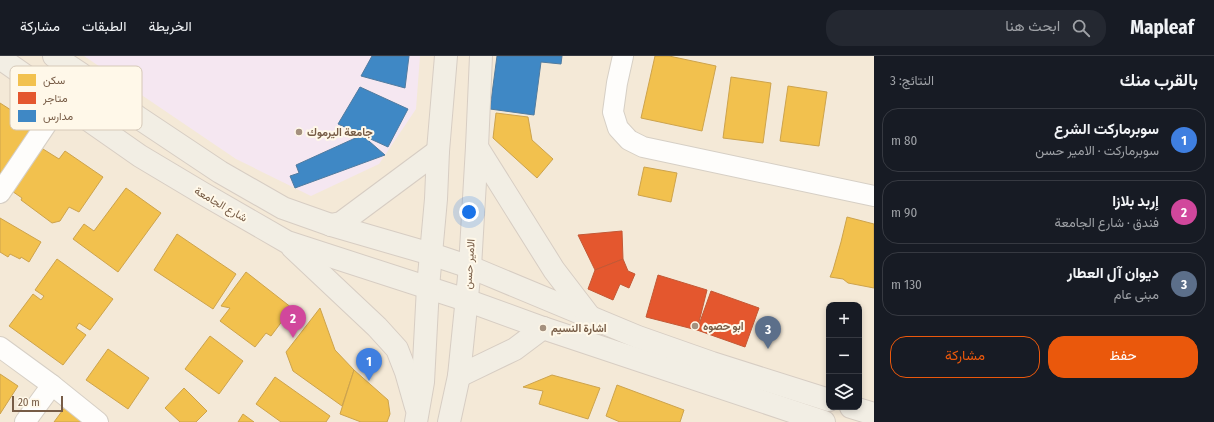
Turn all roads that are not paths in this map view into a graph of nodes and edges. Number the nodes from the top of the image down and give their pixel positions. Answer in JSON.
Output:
{"nodes":[{"id":1,"x":54,"y":56,"type":"edge"},
{"id":2,"x":446,"y":56,"type":"edge"},
{"id":3,"x":481,"y":56,"type":"edge"},
{"id":4,"x":623,"y":56,"type":"edge"},
{"id":5,"x":0,"y":58,"type":"edge"},
{"id":6,"x":12,"y":66,"type":"edge"},
{"id":7,"x":69,"y":66,"type":"edge"},
{"id":8,"x":142,"y":120,"type":"edge"},
{"id":9,"x":42,"y":130,"type":"edge"},
{"id":10,"x":103,"y":130,"type":"edge"},
{"id":11,"x":477,"y":147,"type":"junction"},
{"id":12,"x":438,"y":152,"type":"junction"},
{"id":13,"x":0,"y":193,"type":"edge"},
{"id":14,"x":874,"y":196,"type":"edge"},
{"id":15,"x":331,"y":225,"type":"junction"},
{"id":16,"x":287,"y":242,"type":"junction"},
{"id":17,"x":431,"y":254,"type":"junction"},
{"id":18,"x":470,"y":267,"type":"junction"},
{"id":19,"x":428,"y":287,"type":"junction"},
{"id":20,"x":466,"y":300,"type":"junction"},
{"id":21,"x":590,"y":318,"type":"junction"},
{"id":22,"x":543,"y":328,"type":"junction"},
{"id":23,"x":0,"y":347,"type":"edge"},
{"id":24,"x":459,"y":376,"type":"junction"},
{"id":25,"x":52,"y":385,"type":"junction"},
{"id":26,"x":826,"y":399,"type":"edge"},
{"id":27,"x":861,"y":410,"type":"edge"},
{"id":28,"x":874,"y":414,"type":"edge"},
{"id":29,"x":417,"y":417,"type":"edge"},
{"id":30,"x":818,"y":421,"type":"edge"},
{"id":31,"x":25,"y":422,"type":"edge"},
{"id":32,"x":98,"y":422,"type":"edge"},
{"id":33,"x":449,"y":422,"type":"edge"}],
"edges":[{"from":1,"to":7,"type":"main road"},
{"from":2,"to":12,"type":"main road"},
{"from":3,"to":11,"type":"main road","name":"الامير حسن"},
{"from":4,"to":14,"type":"street"},
{"from":5,"to":6,"type":"main road","name":"شارع الجامعة"},
{"from":8,"to":15,"type":"main road"},
{"from":9,"to":13,"type":"street"},
{"from":10,"to":16,"type":"main road","name":"شارع الجامعة"},
{"from":11,"to":18,"type":"main road","name":"الامير حسن"},
{"from":11,"to":21,"type":"main road"},
{"from":12,"to":15,"type":"main road"},
{"from":12,"to":17,"type":"main road"},
{"from":15,"to":17,"type":"main road"},
{"from":16,"to":19,"type":"main road","name":"شارع الجامعة"},
{"from":16,"to":29,"type":"main road"},
{"from":17,"to":18,"type":"main road"},
{"from":17,"to":19,"type":"main road"},
{"from":18,"to":20,"type":"main road","name":"الامير حسن"},
{"from":18,"to":21,"type":"main road"},
{"from":19,"to":20,"type":"main road","name":"شارع الجامعة"},
{"from":19,"to":29,"type":"main road"},
{"from":20,"to":22,"type":"main road","name":"شارع الجامعة"},
{"from":20,"to":24,"type":"main road","name":"الامير حسن"},
{"from":21,"to":26,"type":"main road"},
{"from":22,"to":24,"type":"main road"},
{"from":22,"to":30,"type":"main road","name":"شارع الجامعة"},
{"from":23,"to":25,"type":"street"},
{"from":24,"to":33,"type":"main road","name":"الامير حسن"},
{"from":25,"to":31,"type":"street"},
{"from":25,"to":32,"type":"street"},
{"from":27,"to":28,"type":"main road"}]}
